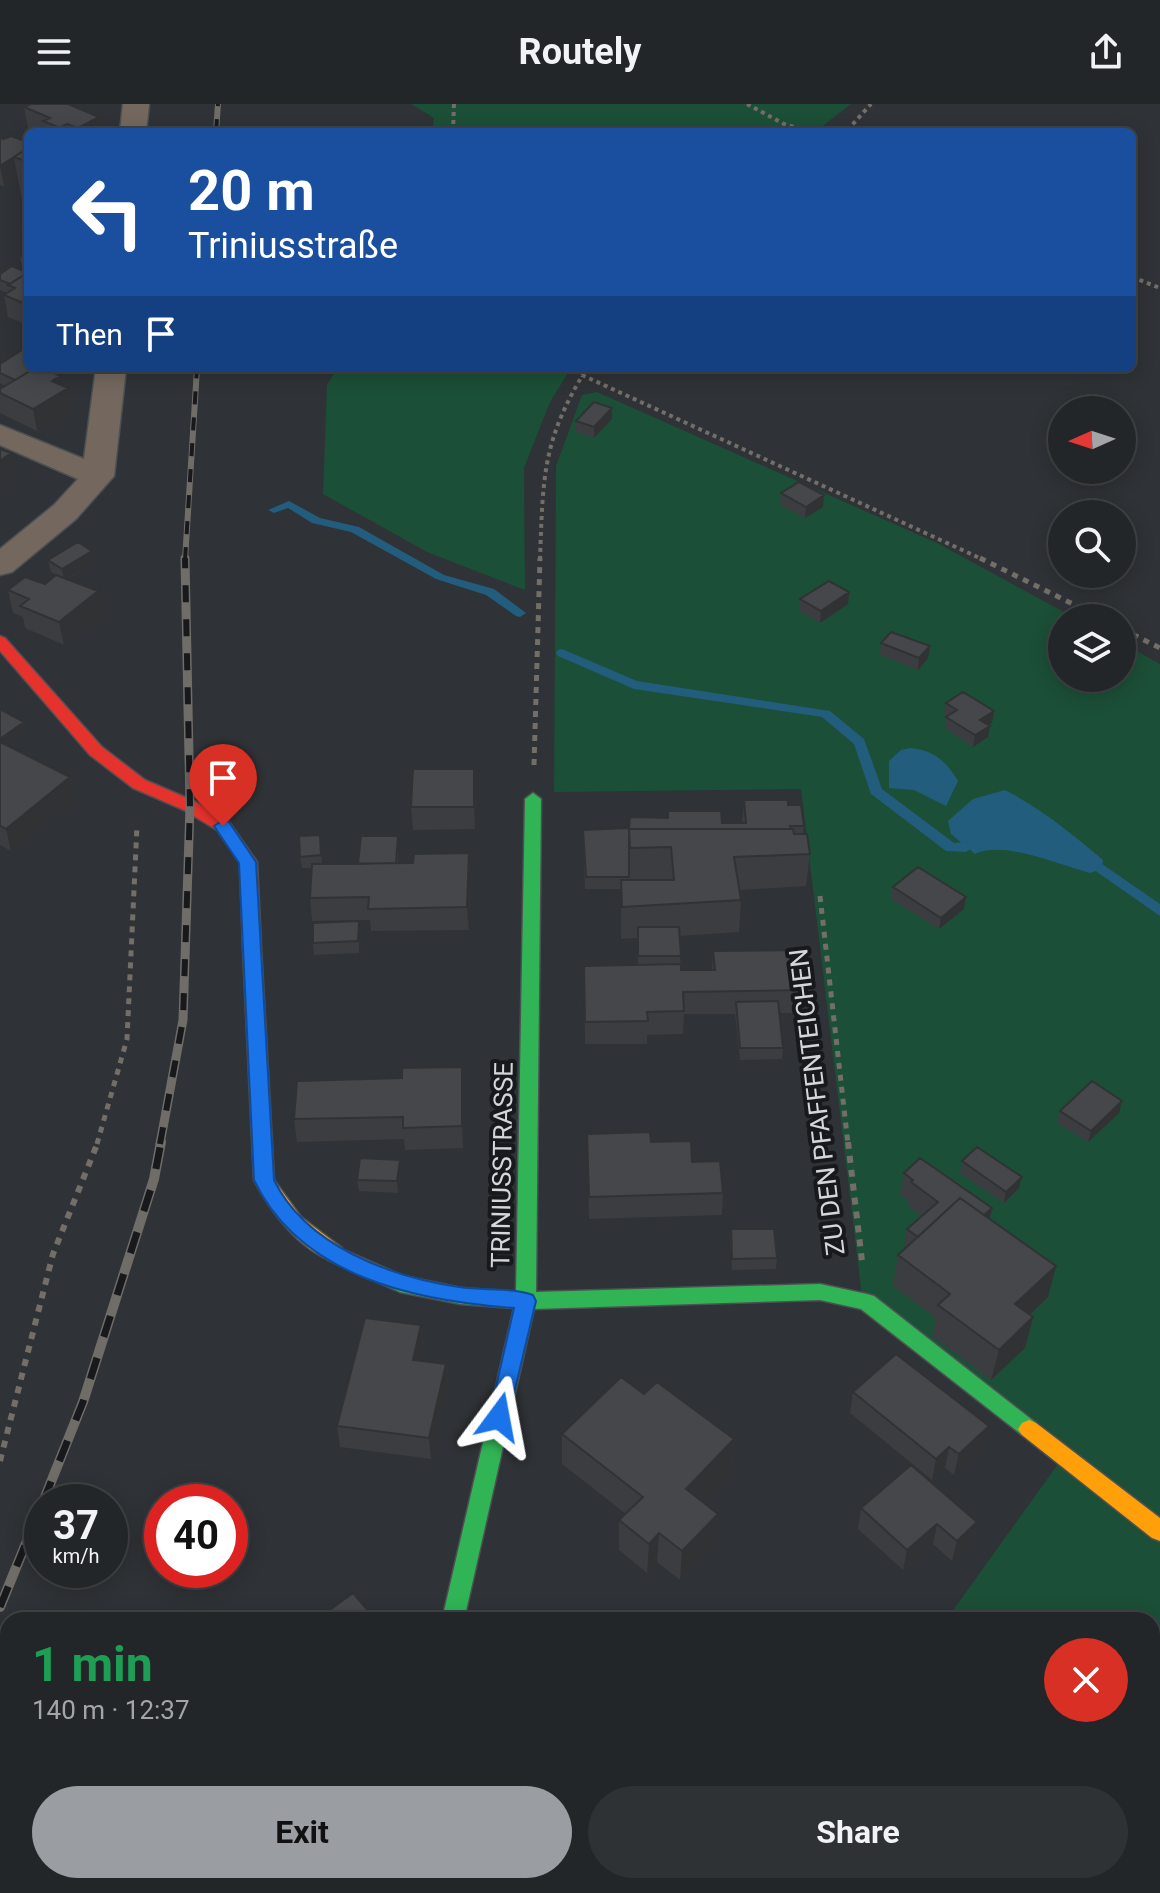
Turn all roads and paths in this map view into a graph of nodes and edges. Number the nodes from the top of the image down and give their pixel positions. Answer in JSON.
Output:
{"nodes":[{"id":1,"x":136,"y":104,"type":"edge"},
{"id":2,"x":454,"y":104,"type":"edge"},
{"id":3,"x":747,"y":104,"type":"edge"},
{"id":4,"x":871,"y":104,"type":"edge"},
{"id":5,"x":133,"y":128,"type":"edge"},
{"id":6,"x":453,"y":128,"type":"edge"},
{"id":7,"x":797,"y":128,"type":"edge"},
{"id":8,"x":852,"y":128,"type":"edge"},
{"id":9,"x":1136,"y":279,"type":"edge"},
{"id":10,"x":1160,"y":288,"type":"edge"},
{"id":11,"x":111,"y":372,"type":"edge"},
{"id":12,"x":580,"y":372,"type":"edge"},
{"id":13,"x":584,"y":372,"type":"edge"},
{"id":14,"x":582,"y":375,"type":"junction"},
{"id":15,"x":0,"y":434,"type":"edge"},
{"id":16,"x":98,"y":476,"type":"junction"},
{"id":17,"x":0,"y":565,"type":"edge"},
{"id":18,"x":1073,"y":604,"type":"edge"},
{"id":19,"x":1136,"y":636,"type":"edge"},
{"id":20,"x":0,"y":641,"type":"edge"},
{"id":21,"x":1160,"y":648,"type":"edge"},
{"id":22,"x":139,"y":784,"type":"junction"},
{"id":23,"x":533,"y":799,"type":"joint"},
{"id":24,"x":820,"y":896,"type":"dead end"},
{"id":25,"x":526,"y":1301,"type":"junction"},
{"id":26,"x":867,"y":1302,"type":"junction"},
{"id":27,"x":0,"y":1461,"type":"edge"},
{"id":28,"x":1160,"y":1531,"type":"edge"},
{"id":29,"x":455,"y":1612,"type":"edge"}],
"edges":[{"from":1,"to":5,"type":"street"},
{"from":2,"to":6,"type":"path"},
{"from":3,"to":7,"type":"path"},
{"from":4,"to":8,"type":"path"},
{"from":9,"to":10,"type":"path"},
{"from":11,"to":16,"type":"street"},
{"from":12,"to":14,"type":"path"},
{"from":13,"to":14,"type":"path"},
{"from":14,"to":18,"type":"path"},
{"from":14,"to":23,"type":"path"},
{"from":15,"to":16,"type":"street"},
{"from":16,"to":17,"type":"street"},
{"from":19,"to":21,"type":"path"},
{"from":20,"to":22,"type":"street","name":"TRINIUSSTRASSE"},
{"from":22,"to":25,"type":"street","name":"TRINIUSSTRASSE"},
{"from":22,"to":27,"type":"path"},
{"from":23,"to":25,"type":"street","name":"TRINIUSSTRASSE"},
{"from":24,"to":26,"type":"path","name":"ZU DEN PFAFFENTEICHEN"},
{"from":25,"to":26,"type":"street","name":"ZU DEN PFAFFENTEICHEN"},
{"from":25,"to":29,"type":"street"},
{"from":26,"to":28,"type":"street","name":"ZU DEN PFAFFENTEICHEN"}]}
